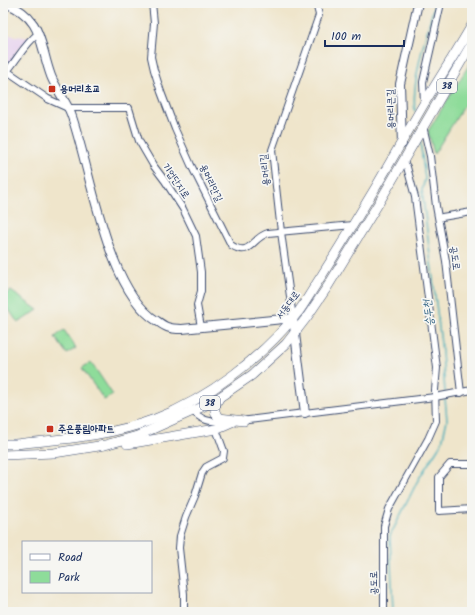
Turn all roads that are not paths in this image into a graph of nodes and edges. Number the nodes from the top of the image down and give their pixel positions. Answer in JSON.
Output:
{"nodes":[{"id":1,"x":5,"y":3,"type":"edge"},
{"id":2,"x":152,"y":3,"type":"edge"},
{"id":3,"x":316,"y":3,"type":"edge"},
{"id":4,"x":418,"y":3,"type":"edge"},
{"id":5,"x":441,"y":3,"type":"edge"},
{"id":6,"x":472,"y":25,"type":"edge"},
{"id":7,"x":39,"y":33,"type":"junction"},
{"id":8,"x":472,"y":43,"type":"edge"},
{"id":9,"x":5,"y":74,"type":"edge"},
{"id":10,"x":423,"y":105,"type":"junction"},
{"id":11,"x":68,"y":108,"type":"junction"},
{"id":12,"x":422,"y":128,"type":"junction"},
{"id":13,"x":403,"y":141,"type":"junction"},
{"id":14,"x":404,"y":158,"type":"junction"},
{"id":15,"x":472,"y":212,"type":"edge"},
{"id":16,"x":442,"y":216,"type":"dead end"},
{"id":17,"x":353,"y":225,"type":"junction"},
{"id":18,"x":281,"y":232,"type":"junction"},
{"id":19,"x":293,"y":318,"type":"junction"},
{"id":20,"x":201,"y":327,"type":"junction"},
{"id":21,"x":296,"y":330,"type":"junction"},
{"id":22,"x":472,"y":390,"type":"edge"},
{"id":23,"x":458,"y":394,"type":"junction"},
{"id":24,"x":220,"y":397,"type":"junction"},
{"id":25,"x":438,"y":397,"type":"junction"},
{"id":26,"x":190,"y":408,"type":"junction"},
{"id":27,"x":305,"y":413,"type":"junction"},
{"id":28,"x":244,"y":421,"type":"junction"},
{"id":29,"x":232,"y":422,"type":"junction"},
{"id":30,"x":216,"y":429,"type":"junction"},
{"id":31,"x":3,"y":444,"type":"edge"},
{"id":32,"x":105,"y":445,"type":"junction"},
{"id":33,"x":3,"y":455,"type":"edge"},
{"id":34,"x":472,"y":464,"type":"edge"},
{"id":35,"x":472,"y":509,"type":"edge"},
{"id":36,"x":184,"y":612,"type":"edge"},
{"id":37,"x":384,"y":612,"type":"edge"}],
"edges":[{"from":1,"to":7,"type":"street"},
{"from":2,"to":18,"type":"street","name":"용머리안길"},
{"from":3,"to":18,"type":"street","name":"용머리길"},
{"from":4,"to":13,"type":"street","name":"용머리큰길"},
{"from":5,"to":10,"type":"street"},
{"from":6,"to":10,"type":"main road","name":"서동대로","number":"38"},
{"from":7,"to":9,"type":"street"},
{"from":7,"to":11,"type":"street"},
{"from":8,"to":12,"type":"main road","name":"서동대로","number":"38"},
{"from":9,"to":11,"type":"street"},
{"from":10,"to":13,"type":"main road","name":"서동대로","number":"38"},
{"from":11,"to":20,"type":"street"},
{"from":11,"to":20,"type":"street","name":"기업단지로"},
{"from":12,"to":14,"type":"main road","name":"서동대로","number":"38"},
{"from":12,"to":23,"type":"street","name":"공도로"},
{"from":13,"to":17,"type":"main road","name":"서동대로","number":"38"},
{"from":14,"to":21,"type":"main road","name":"서동대로","number":"38"},
{"from":14,"to":25,"type":"street","name":"공도로"},
{"from":15,"to":16,"type":"street"},
{"from":17,"to":18,"type":"street","name":"용머리안길"},
{"from":17,"to":19,"type":"main road","name":"서동대로","number":"38"},
{"from":18,"to":19,"type":"street","name":"용머리길"},
{"from":19,"to":20,"type":"street"},
{"from":19,"to":21,"type":"street"},
{"from":19,"to":26,"type":"main road","name":"서동대로","number":"38"},
{"from":21,"to":24,"type":"main road","name":"서동대로","number":"38"},
{"from":21,"to":27,"type":"street"},
{"from":22,"to":23,"type":"street"},
{"from":23,"to":25,"type":"street"},
{"from":24,"to":26,"type":"main road","name":"서동대로","number":"38"},
{"from":24,"to":28,"type":"main road"},
{"from":25,"to":27,"type":"street"},
{"from":25,"to":37,"type":"street","name":"공도로"},
{"from":26,"to":29,"type":"street"},
{"from":26,"to":31,"type":"main road","name":"서동대로","number":"38"},
{"from":26,"to":32,"type":"main road","name":"서동대로","number":"38"},
{"from":27,"to":28,"type":"street"},
{"from":28,"to":29,"type":"street"},
{"from":29,"to":30,"type":"main road"},
{"from":30,"to":32,"type":"main road"},
{"from":30,"to":36,"type":"street"},
{"from":32,"to":33,"type":"main road","name":"서동대로","number":"38"},
{"from":34,"to":35,"type":"street"}]}
